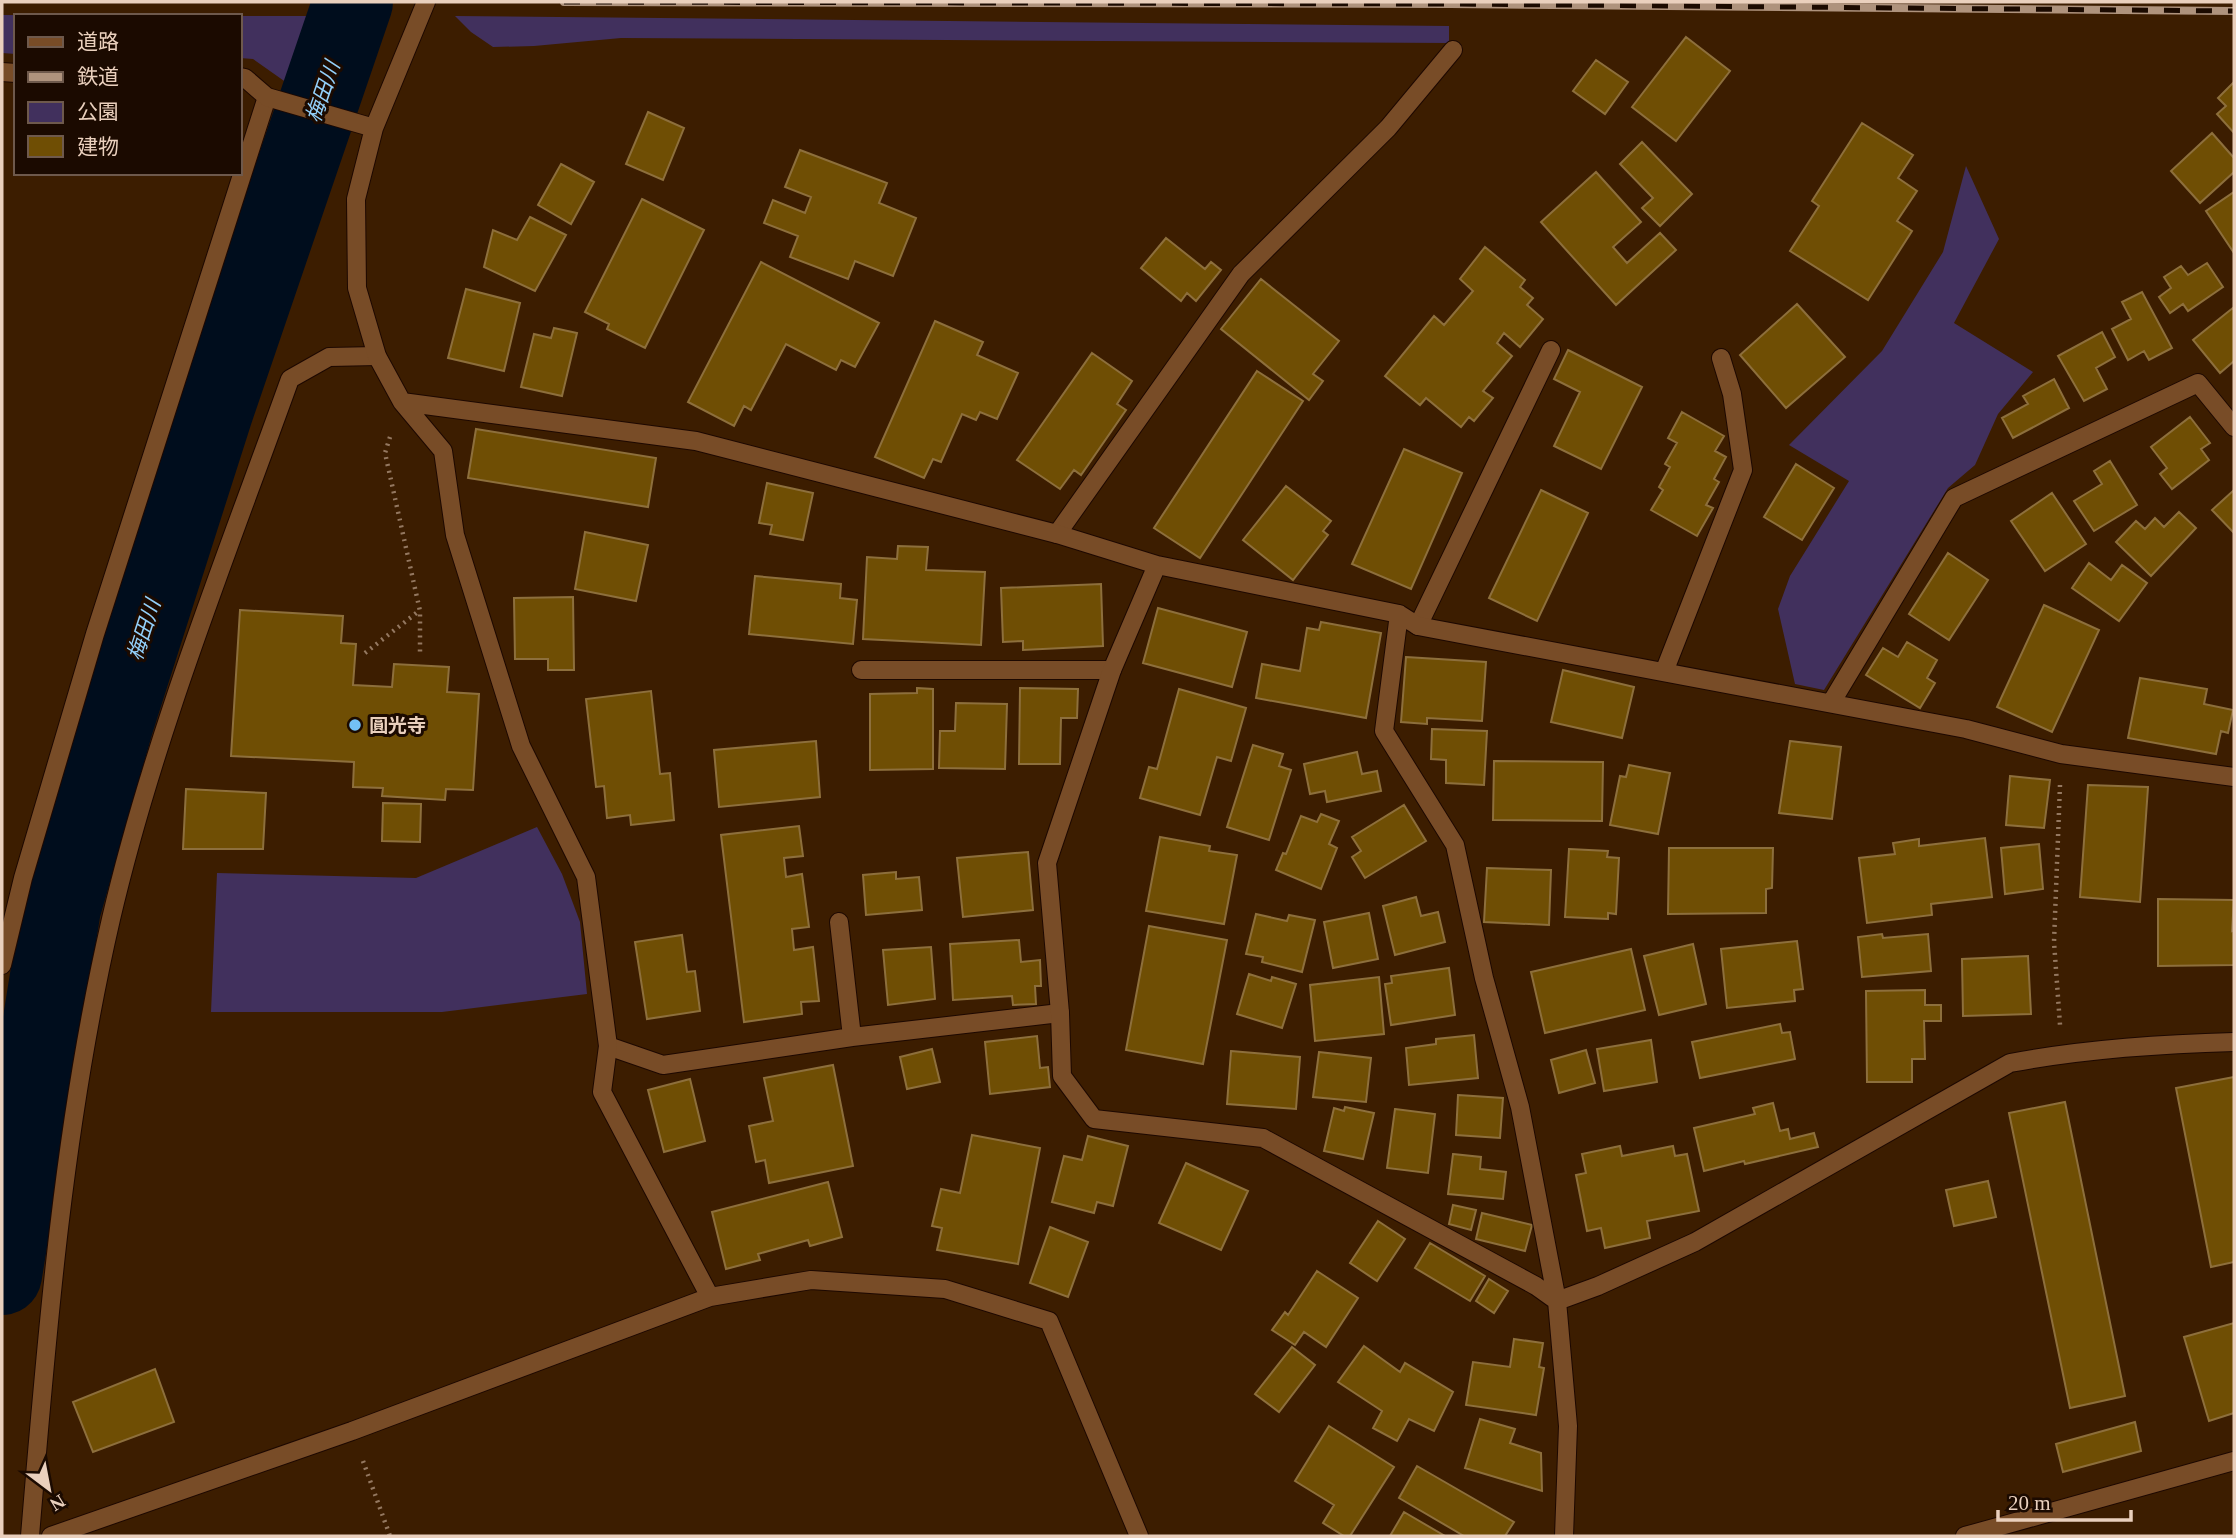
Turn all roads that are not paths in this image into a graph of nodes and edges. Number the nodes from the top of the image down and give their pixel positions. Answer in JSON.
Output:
{"nodes":[{"id":1,"x":426,"y":2,"type":"edge"},
{"id":2,"x":1453,"y":50,"type":"dead end"},
{"id":3,"x":242,"y":77,"type":"edge"},
{"id":4,"x":271,"y":98,"type":"junction"},
{"id":5,"x":368,"y":126,"type":"junction"},
{"id":6,"x":1551,"y":350,"type":"dead end"},
{"id":7,"x":377,"y":356,"type":"junction"},
{"id":8,"x":1721,"y":358,"type":"dead end"},
{"id":9,"x":402,"y":402,"type":"junction"},
{"id":10,"x":2234,"y":428,"type":"edge"},
{"id":11,"x":1057,"y":534,"type":"junction"},
{"id":12,"x":1157,"y":565,"type":"junction"},
{"id":13,"x":1399,"y":614,"type":"junction"},
{"id":14,"x":1418,"y":626,"type":"junction"},
{"id":15,"x":861,"y":670,"type":"dead end"},
{"id":16,"x":1112,"y":670,"type":"junction"},
{"id":17,"x":1664,"y":672,"type":"junction"},
{"id":18,"x":1831,"y":703,"type":"junction"},
{"id":19,"x":2234,"y":777,"type":"edge"},
{"id":20,"x":838,"y":922,"type":"dead end"},
{"id":21,"x":2,"y":965,"type":"edge"},
{"id":22,"x":1060,"y":1013,"type":"junction"},
{"id":23,"x":852,"y":1037,"type":"junction"},
{"id":24,"x":2234,"y":1042,"type":"edge"},
{"id":25,"x":608,"y":1046,"type":"junction"},
{"id":26,"x":710,"y":1297,"type":"junction"},
{"id":27,"x":1557,"y":1301,"type":"junction"},
{"id":28,"x":2234,"y":1461,"type":"edge"},
{"id":29,"x":30,"y":1536,"type":"edge"},
{"id":30,"x":51,"y":1536,"type":"edge"},
{"id":31,"x":1139,"y":1536,"type":"edge"},
{"id":32,"x":1564,"y":1536,"type":"edge"},
{"id":33,"x":1965,"y":1536,"type":"edge"}],
"edges":[{"from":1,"to":5,"type":"street"},
{"from":2,"to":11,"type":"street"},
{"from":3,"to":4,"type":"street"},
{"from":4,"to":5,"type":"street"},
{"from":4,"to":21,"type":"street"},
{"from":5,"to":7,"type":"street"},
{"from":6,"to":14,"type":"street"},
{"from":7,"to":9,"type":"street"},
{"from":7,"to":29,"type":"street"},
{"from":8,"to":17,"type":"street"},
{"from":9,"to":11,"type":"street"},
{"from":9,"to":25,"type":"street"},
{"from":10,"to":18,"type":"street"},
{"from":11,"to":12,"type":"street"},
{"from":12,"to":13,"type":"street"},
{"from":12,"to":16,"type":"street"},
{"from":13,"to":14,"type":"street"},
{"from":13,"to":27,"type":"street"},
{"from":14,"to":17,"type":"street"},
{"from":15,"to":16,"type":"street"},
{"from":16,"to":22,"type":"street"},
{"from":17,"to":18,"type":"street"},
{"from":18,"to":19,"type":"street"},
{"from":20,"to":23,"type":"street"},
{"from":22,"to":23,"type":"street"},
{"from":22,"to":27,"type":"street"},
{"from":23,"to":25,"type":"street"},
{"from":24,"to":27,"type":"street"},
{"from":25,"to":26,"type":"street"},
{"from":26,"to":30,"type":"street"},
{"from":26,"to":31,"type":"street"},
{"from":27,"to":32,"type":"street"},
{"from":28,"to":33,"type":"street"}]}
